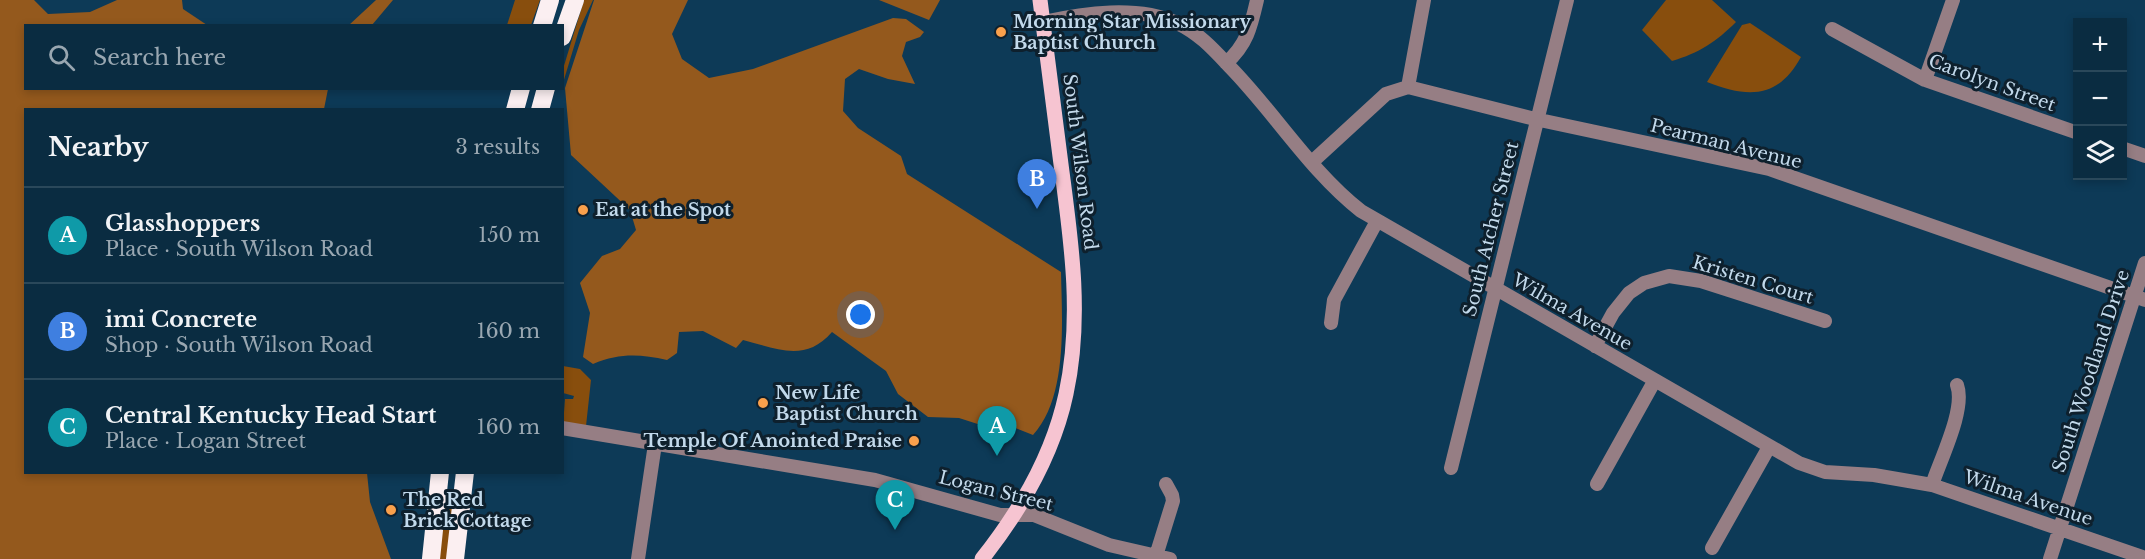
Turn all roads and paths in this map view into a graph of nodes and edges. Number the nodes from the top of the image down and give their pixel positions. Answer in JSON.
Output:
{"nodes":[{"id":1,"x":550,"y":0,"type":"edge"},
{"id":2,"x":575,"y":0,"type":"edge"},
{"id":3,"x":1040,"y":0,"type":"edge"},
{"id":4,"x":1257,"y":0,"type":"edge"},
{"id":5,"x":1425,"y":0,"type":"edge"},
{"id":6,"x":1567,"y":0,"type":"edge"},
{"id":7,"x":1953,"y":0,"type":"edge"},
{"id":8,"x":1042,"y":22,"type":"junction"},
{"id":9,"x":543,"y":24,"type":"edge"},
{"id":10,"x":1832,"y":29,"type":"dead end"},
{"id":11,"x":564,"y":31,"type":"edge"},
{"id":12,"x":1226,"y":63,"type":"junction"},
{"id":13,"x":1925,"y":80,"type":"junction"},
{"id":14,"x":1408,"y":87,"type":"junction"},
{"id":15,"x":520,"y":90,"type":"edge"},
{"id":16,"x":545,"y":90,"type":"edge"},
{"id":17,"x":516,"y":108,"type":"edge"},
{"id":18,"x":541,"y":108,"type":"edge"},
{"id":19,"x":1535,"y":119,"type":"junction"},
{"id":20,"x":2073,"y":131,"type":"edge"},
{"id":21,"x":2127,"y":150,"type":"edge"},
{"id":22,"x":2145,"y":156,"type":"edge"},
{"id":23,"x":1312,"y":162,"type":"junction"},
{"id":24,"x":1377,"y":221,"type":"junction"},
{"id":25,"x":2145,"y":263,"type":"edge"},
{"id":26,"x":1494,"y":289,"type":"junction"},
{"id":27,"x":2140,"y":298,"type":"edge"},
{"id":28,"x":1825,"y":321,"type":"dead end"},
{"id":29,"x":1331,"y":323,"type":"dead end"},
{"id":30,"x":1595,"y":346,"type":"junction"},
{"id":31,"x":1655,"y":380,"type":"junction"},
{"id":32,"x":1957,"y":385,"type":"dead end"},
{"id":33,"x":564,"y":429,"type":"edge"},
{"id":34,"x":655,"y":444,"type":"junction"},
{"id":35,"x":1769,"y":447,"type":"junction"},
{"id":36,"x":1451,"y":468,"type":"dead end"},
{"id":37,"x":440,"y":474,"type":"edge"},
{"id":38,"x":465,"y":474,"type":"edge"},
{"id":39,"x":1166,"y":484,"type":"dead end"},
{"id":40,"x":1597,"y":484,"type":"dead end"},
{"id":41,"x":1932,"y":485,"type":"junction"},
{"id":42,"x":1014,"y":515,"type":"junction"},
{"id":43,"x":2060,"y":528,"type":"junction"},
{"id":44,"x":1712,"y":548,"type":"dead end"},
{"id":45,"x":1156,"y":558,"type":"edge"},
{"id":46,"x":2145,"y":558,"type":"edge"},
{"id":47,"x":431,"y":559,"type":"edge"},
{"id":48,"x":455,"y":559,"type":"edge"},
{"id":49,"x":638,"y":559,"type":"edge"},
{"id":50,"x":982,"y":559,"type":"edge"},
{"id":51,"x":1170,"y":559,"type":"edge"},
{"id":52,"x":2050,"y":559,"type":"edge"}],
"edges":[{"from":1,"to":9,"type":"highway"},
{"from":2,"to":11,"type":"highway"},
{"from":3,"to":8,"type":"main road","name":"South Wilson Road"},
{"from":4,"to":12,"type":"street"},
{"from":5,"to":14,"type":"street"},
{"from":6,"to":19,"type":"street","name":"South Atcher Street"},
{"from":7,"to":13,"type":"street"},
{"from":8,"to":12,"type":"street","name":"Wilma Avenue"},
{"from":8,"to":42,"type":"main road","name":"South Wilson Road"},
{"from":10,"to":13,"type":"street","name":"Carolyn Street"},
{"from":12,"to":23,"type":"street","name":"Wilma Avenue"},
{"from":13,"to":20,"type":"street","name":"Carolyn Street"},
{"from":14,"to":19,"type":"street","name":"Pearman Avenue"},
{"from":14,"to":23,"type":"street"},
{"from":15,"to":17,"type":"highway"},
{"from":16,"to":18,"type":"highway"},
{"from":19,"to":26,"type":"street","name":"South Atcher Street"},
{"from":19,"to":27,"type":"street","name":"Pearman Avenue"},
{"from":21,"to":22,"type":"street"},
{"from":23,"to":24,"type":"street","name":"Wilma Avenue"},
{"from":24,"to":26,"type":"street","name":"Wilma Avenue"},
{"from":24,"to":29,"type":"street"},
{"from":25,"to":27,"type":"street","name":"South Woodland Drive"},
{"from":26,"to":30,"type":"street","name":"Wilma Avenue"},
{"from":26,"to":36,"type":"street","name":"South Atcher Street"},
{"from":27,"to":43,"type":"street","name":"South Woodland Drive"},
{"from":28,"to":30,"type":"street","name":"Kristen Court"},
{"from":30,"to":31,"type":"street","name":"Wilma Avenue"},
{"from":31,"to":35,"type":"street","name":"Wilma Avenue"},
{"from":31,"to":40,"type":"street"},
{"from":32,"to":41,"type":"street"},
{"from":33,"to":34,"type":"street","name":"Logan Street"},
{"from":34,"to":42,"type":"street","name":"Logan Street"},
{"from":34,"to":49,"type":"street"},
{"from":35,"to":41,"type":"street","name":"Wilma Avenue"},
{"from":35,"to":44,"type":"street"},
{"from":37,"to":47,"type":"highway"},
{"from":38,"to":48,"type":"highway"},
{"from":39,"to":45,"type":"street"},
{"from":41,"to":43,"type":"street","name":"Wilma Avenue"},
{"from":42,"to":45,"type":"street","name":"Logan Street"},
{"from":42,"to":50,"type":"main road","name":"South Wilson Road"},
{"from":43,"to":46,"type":"street","name":"Wilma Avenue"},
{"from":43,"to":52,"type":"street","name":"South Woodland Drive"},
{"from":45,"to":51,"type":"street","name":"Logan Street"}]}
